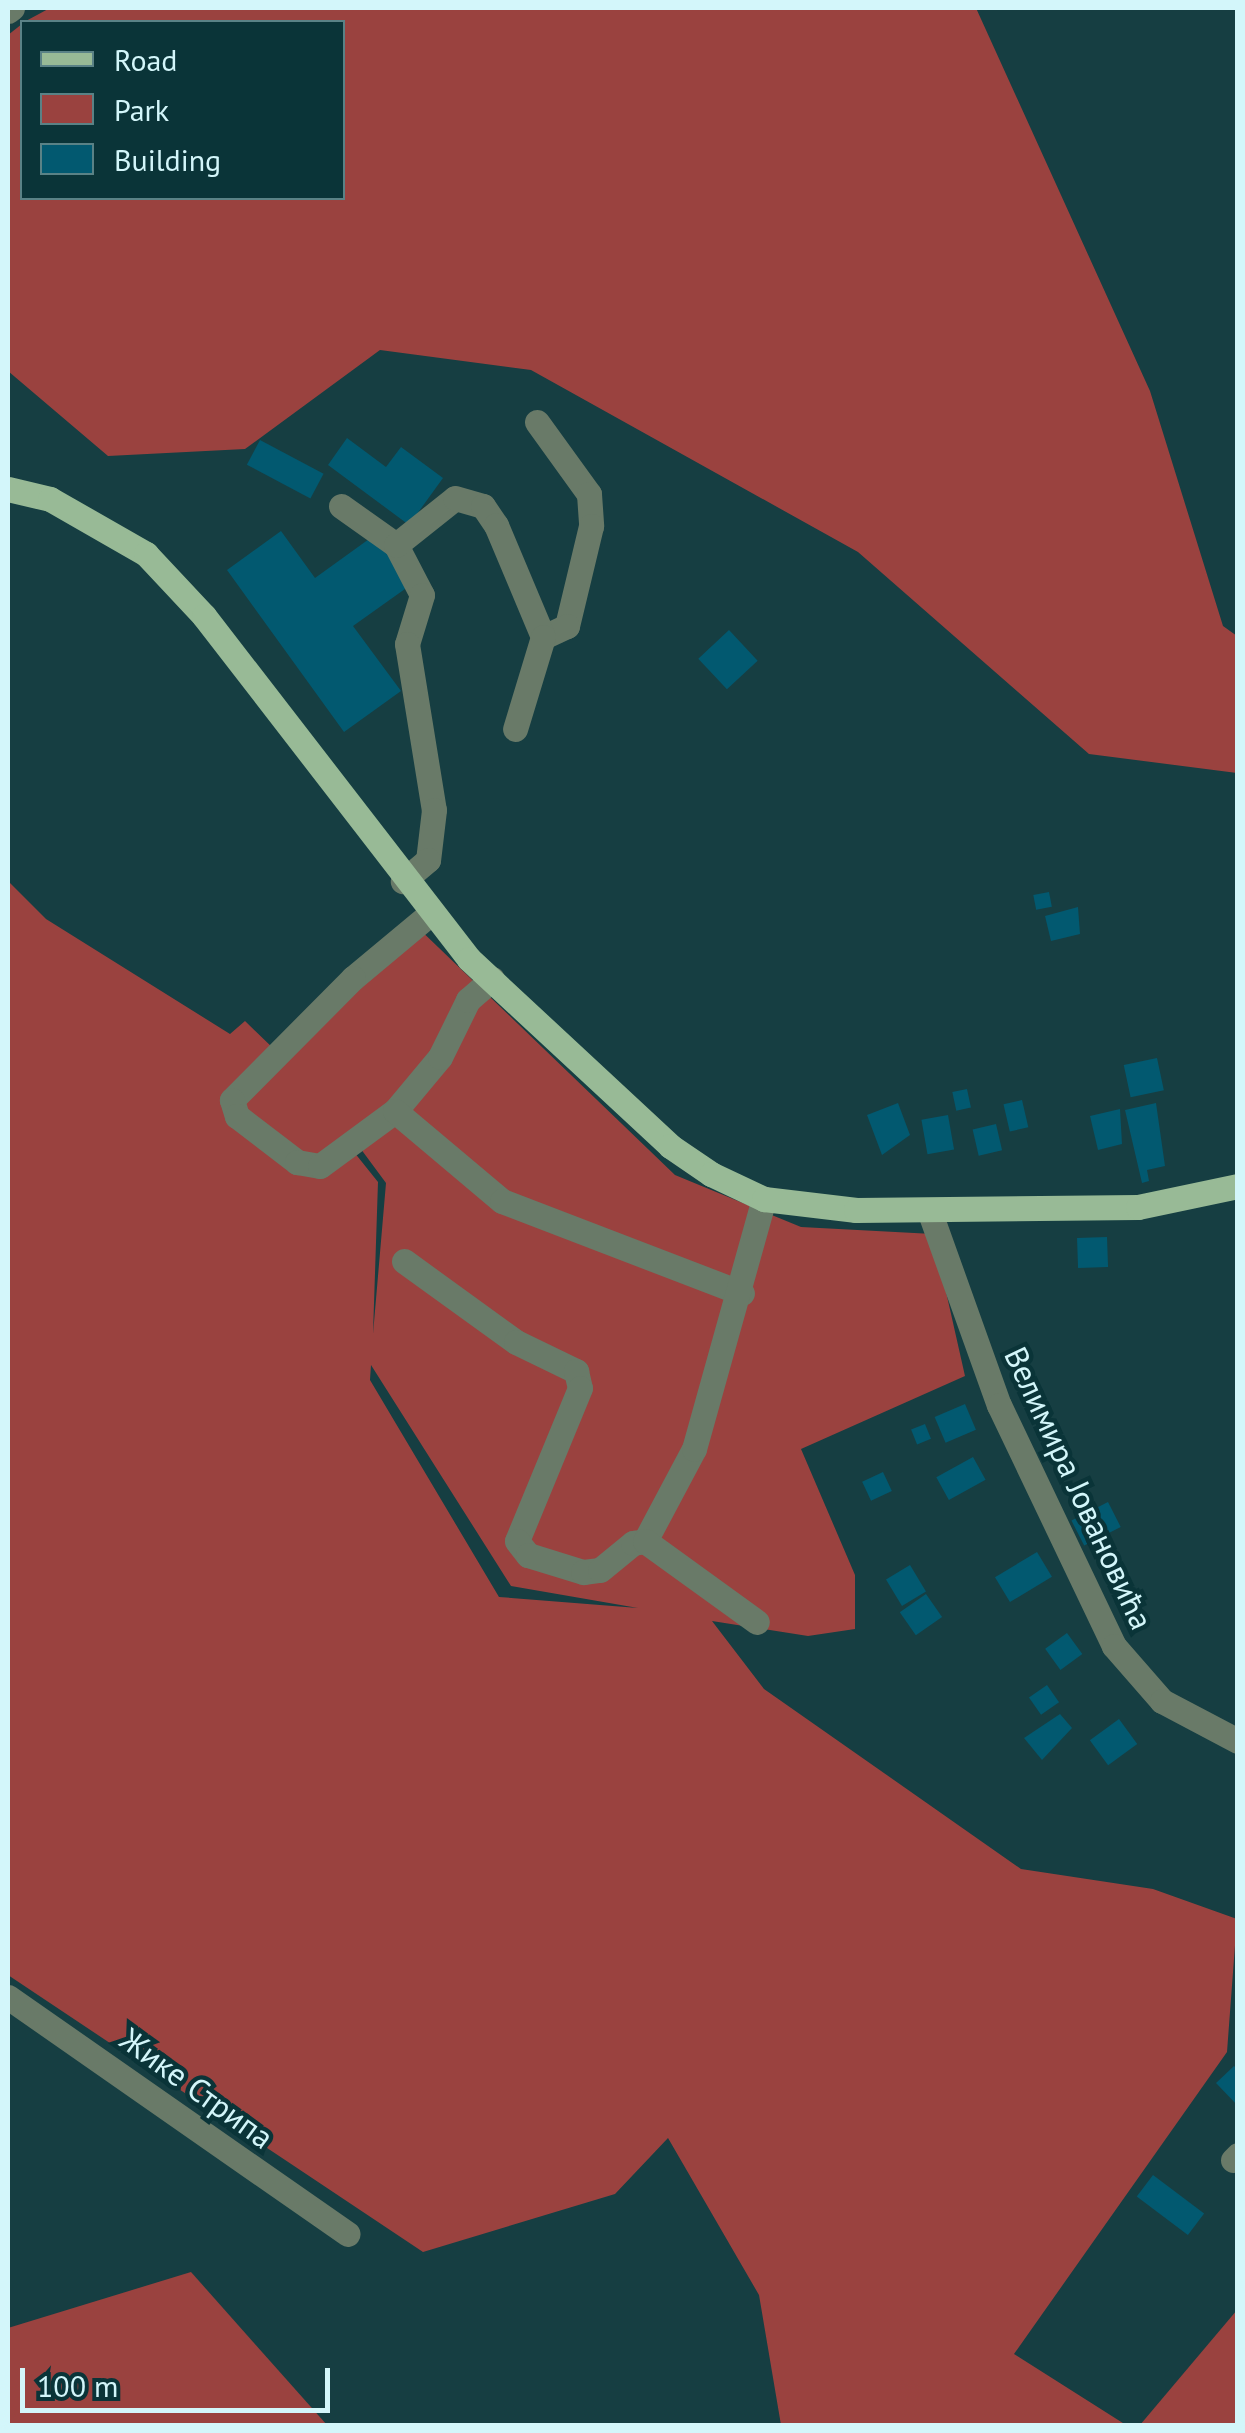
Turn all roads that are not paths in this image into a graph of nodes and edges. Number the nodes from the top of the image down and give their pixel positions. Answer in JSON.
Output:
{"nodes":[{"id":1,"x":537,"y":422,"type":"dead end"},
{"id":2,"x":8,"y":488,"type":"edge"},
{"id":3,"x":341,"y":506,"type":"dead end"},
{"id":4,"x":396,"y":544,"type":"junction"},
{"id":5,"x":542,"y":637,"type":"junction"},
{"id":6,"x":515,"y":729,"type":"dead end"},
{"id":7,"x":403,"y":880,"type":"junction"},
{"id":8,"x":431,"y":913,"type":"junction"},
{"id":9,"x":492,"y":979,"type":"junction"},
{"id":10,"x":395,"y":1111,"type":"junction"},
{"id":11,"x":1238,"y":1186,"type":"edge"},
{"id":12,"x":764,"y":1198,"type":"junction"},
{"id":13,"x":929,"y":1210,"type":"junction"},
{"id":14,"x":404,"y":1261,"type":"dead end"},
{"id":15,"x":742,"y":1293,"type":"junction"},
{"id":16,"x":645,"y":1541,"type":"junction"},
{"id":17,"x":757,"y":1622,"type":"dead end"},
{"id":18,"x":1238,"y":1741,"type":"edge"},
{"id":19,"x":8,"y":1997,"type":"edge"},
{"id":20,"x":348,"y":2234,"type":"dead end"}],
"edges":[{"from":1,"to":5,"type":"street"},
{"from":2,"to":7,"type":"main road"},
{"from":3,"to":4,"type":"street"},
{"from":4,"to":5,"type":"street"},
{"from":4,"to":7,"type":"street"},
{"from":5,"to":6,"type":"street"},
{"from":7,"to":8,"type":"main road"},
{"from":8,"to":9,"type":"main road"},
{"from":8,"to":10,"type":"street"},
{"from":9,"to":10,"type":"street"},
{"from":9,"to":12,"type":"main road"},
{"from":10,"to":15,"type":"street"},
{"from":11,"to":13,"type":"main road"},
{"from":12,"to":13,"type":"main road"},
{"from":12,"to":15,"type":"street"},
{"from":13,"to":18,"type":"street","name":"Велимира Јовановића"},
{"from":14,"to":16,"type":"street"},
{"from":15,"to":16,"type":"street"},
{"from":16,"to":17,"type":"street"},
{"from":19,"to":20,"type":"street","name":"Жике Стрипа"}]}
